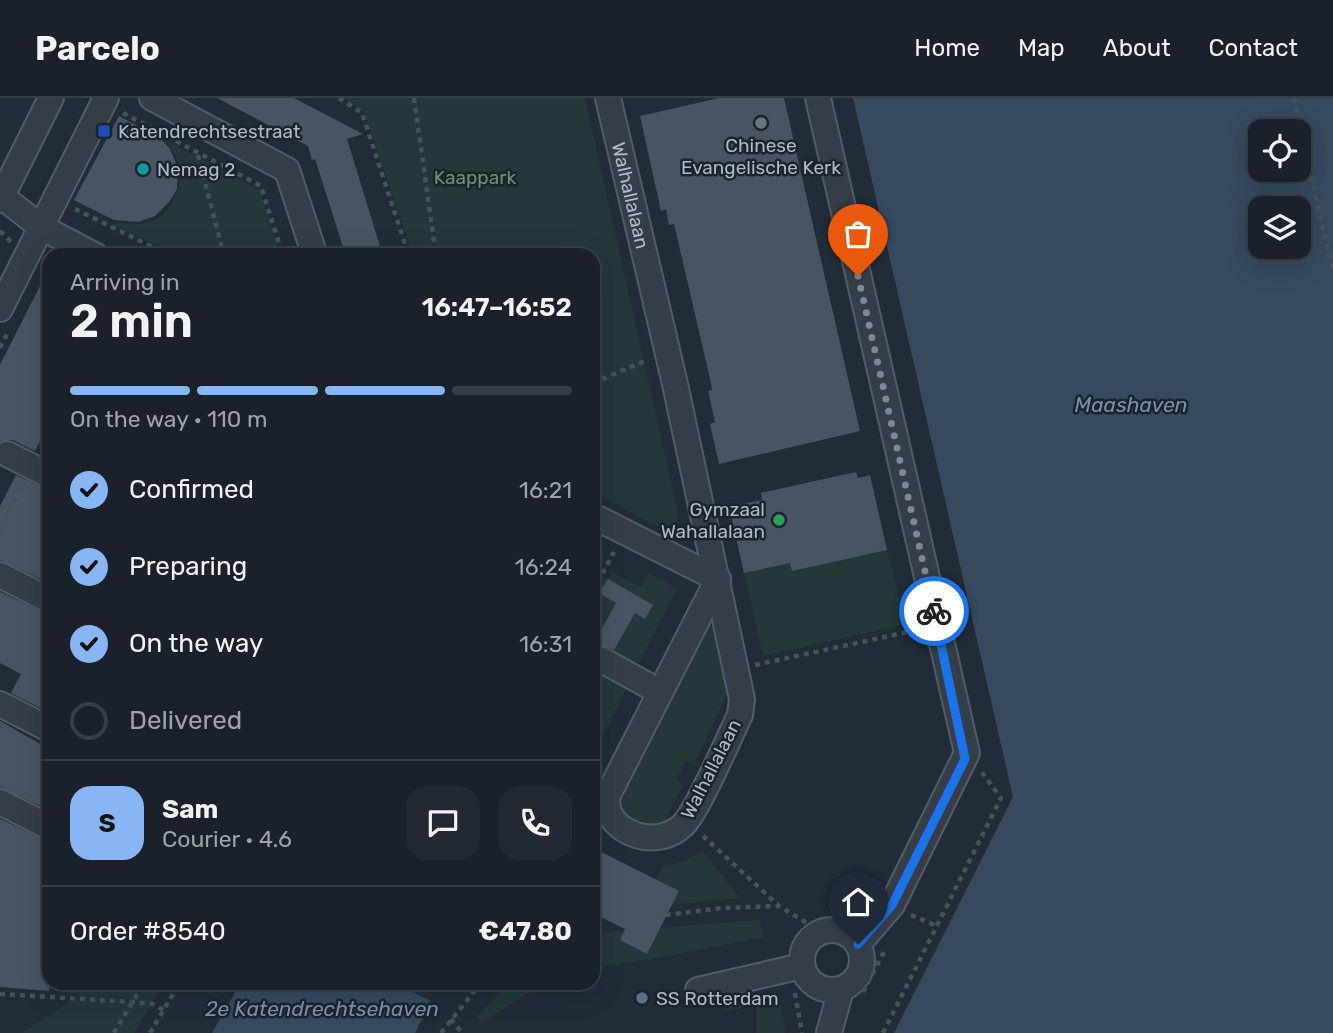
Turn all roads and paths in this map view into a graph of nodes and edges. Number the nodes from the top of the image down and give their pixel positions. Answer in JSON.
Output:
{"nodes":[{"id":1,"x":51,"y":98,"type":"edge"},
{"id":2,"x":152,"y":98,"type":"edge"},
{"id":3,"x":339,"y":98,"type":"edge"},
{"id":4,"x":414,"y":98,"type":"edge"},
{"id":5,"x":608,"y":98,"type":"edge"},
{"id":6,"x":818,"y":98,"type":"edge"},
{"id":7,"x":1294,"y":98,"type":"edge"},
{"id":8,"x":113,"y":104,"type":"edge"},
{"id":9,"x":198,"y":154,"type":"junction"},
{"id":10,"x":1,"y":197,"type":"edge"},
{"id":11,"x":75,"y":209,"type":"dead end"},
{"id":12,"x":40,"y":227,"type":"junction"},
{"id":13,"x":81,"y":248,"type":"edge"},
{"id":14,"x":155,"y":248,"type":"edge"},
{"id":15,"x":222,"y":248,"type":"edge"},
{"id":16,"x":280,"y":248,"type":"edge"},
{"id":17,"x":311,"y":248,"type":"edge"},
{"id":18,"x":406,"y":248,"type":"edge"},
{"id":19,"x":435,"y":248,"type":"edge"},
{"id":20,"x":1333,"y":274,"type":"edge"},
{"id":21,"x":0,"y":309,"type":"edge"},
{"id":22,"x":650,"y":359,"type":"dead end"},
{"id":23,"x":600,"y":380,"type":"edge"},
{"id":24,"x":7,"y":454,"type":"dead end"},
{"id":25,"x":42,"y":472,"type":"edge"},
{"id":26,"x":600,"y":520,"type":"edge"},
{"id":27,"x":615,"y":550,"type":"dead end"},
{"id":28,"x":0,"y":575,"type":"edge"},
{"id":29,"x":600,"y":578,"type":"edge"},
{"id":30,"x":718,"y":579,"type":"junction"},
{"id":31,"x":42,"y":596,"type":"edge"},
{"id":32,"x":937,"y":626,"type":"junction"},
{"id":33,"x":600,"y":659,"type":"dead end"},
{"id":34,"x":736,"y":668,"type":"junction"},
{"id":35,"x":660,"y":692,"type":"junction"},
{"id":36,"x":0,"y":705,"type":"edge"},
{"id":37,"x":42,"y":726,"type":"edge"},
{"id":38,"x":967,"y":753,"type":"junction"},
{"id":39,"x":0,"y":802,"type":"edge"},
{"id":40,"x":600,"y":814,"type":"edge"},
{"id":41,"x":687,"y":821,"type":"junction"},
{"id":42,"x":42,"y":823,"type":"edge"},
{"id":43,"x":779,"y":906,"type":"junction"},
{"id":44,"x":904,"y":912,"type":"dead end"},
{"id":45,"x":656,"y":916,"type":"dead end"},
{"id":46,"x":937,"y":926,"type":"junction"},
{"id":47,"x":820,"y":931,"type":"junction"},
{"id":48,"x":858,"y":944,"type":"junction"},
{"id":49,"x":802,"y":966,"type":"junction"},
{"id":50,"x":709,"y":988,"type":"dead end"},
{"id":51,"x":841,"y":989,"type":"junction"},
{"id":52,"x":139,"y":990,"type":"edge"},
{"id":53,"x":176,"y":990,"type":"edge"},
{"id":54,"x":475,"y":990,"type":"edge"},
{"id":55,"x":795,"y":993,"type":"dead end"},
{"id":56,"x":0,"y":994,"type":"edge"},
{"id":57,"x":132,"y":1002,"type":"junction"},
{"id":58,"x":166,"y":1011,"type":"junction"},
{"id":59,"x":451,"y":1019,"type":"junction"},
{"id":60,"x":114,"y":1033,"type":"edge"},
{"id":61,"x":150,"y":1033,"type":"edge"},
{"id":62,"x":442,"y":1033,"type":"edge"},
{"id":63,"x":462,"y":1033,"type":"edge"},
{"id":64,"x":802,"y":1033,"type":"edge"},
{"id":65,"x":829,"y":1033,"type":"edge"},
{"id":66,"x":883,"y":1033,"type":"edge"}],
"edges":[{"from":1,"to":10,"type":"street"},
{"from":2,"to":17,"type":"street"},
{"from":3,"to":18,"type":"path"},
{"from":4,"to":19,"type":"path"},
{"from":5,"to":30,"type":"street","name":"Walhallalaan"},
{"from":6,"to":32,"type":"street"},
{"from":7,"to":20,"type":"path"},
{"from":8,"to":9,"type":"path"},
{"from":8,"to":12,"type":"street"},
{"from":9,"to":15,"type":"path"},
{"from":9,"to":16,"type":"path"},
{"from":10,"to":12,"type":"street"},
{"from":11,"to":14,"type":"path"},
{"from":12,"to":13,"type":"street"},
{"from":12,"to":21,"type":"street"},
{"from":22,"to":23,"type":"path"},
{"from":24,"to":25,"type":"street"},
{"from":26,"to":30,"type":"street"},
{"from":27,"to":29,"type":"path"},
{"from":28,"to":31,"type":"street"},
{"from":30,"to":34,"type":"street","name":"Walhallalaan"},
{"from":30,"to":35,"type":"street","name":"Walhallalaan"},
{"from":32,"to":34,"type":"path"},
{"from":32,"to":38,"type":"street"},
{"from":33,"to":35,"type":"street"},
{"from":34,"to":41,"type":"street","name":"Walhallalaan"},
{"from":35,"to":40,"type":"street","name":"Walhallalaan"},
{"from":36,"to":37,"type":"street"},
{"from":38,"to":46,"type":"path"},
{"from":38,"to":48,"type":"street"},
{"from":39,"to":42,"type":"street"},
{"from":40,"to":41,"type":"street","name":"Walhallalaan"},
{"from":41,"to":43,"type":"path"},
{"from":43,"to":45,"type":"path"},
{"from":43,"to":47,"type":"path"},
{"from":44,"to":46,"type":"path"},
{"from":46,"to":66,"type":"path"},
{"from":47,"to":48,"type":"street"},
{"from":47,"to":49,"type":"street"},
{"from":48,"to":51,"type":"street"},
{"from":49,"to":50,"type":"street"},
{"from":49,"to":51,"type":"street"},
{"from":51,"to":65,"type":"street"},
{"from":52,"to":57,"type":"path"},
{"from":53,"to":58,"type":"path"},
{"from":54,"to":59,"type":"path"},
{"from":55,"to":64,"type":"path"},
{"from":56,"to":57,"type":"path"},
{"from":57,"to":58,"type":"path"},
{"from":57,"to":60,"type":"path"},
{"from":58,"to":61,"type":"path"},
{"from":59,"to":62,"type":"path"},
{"from":59,"to":63,"type":"path"}]}
